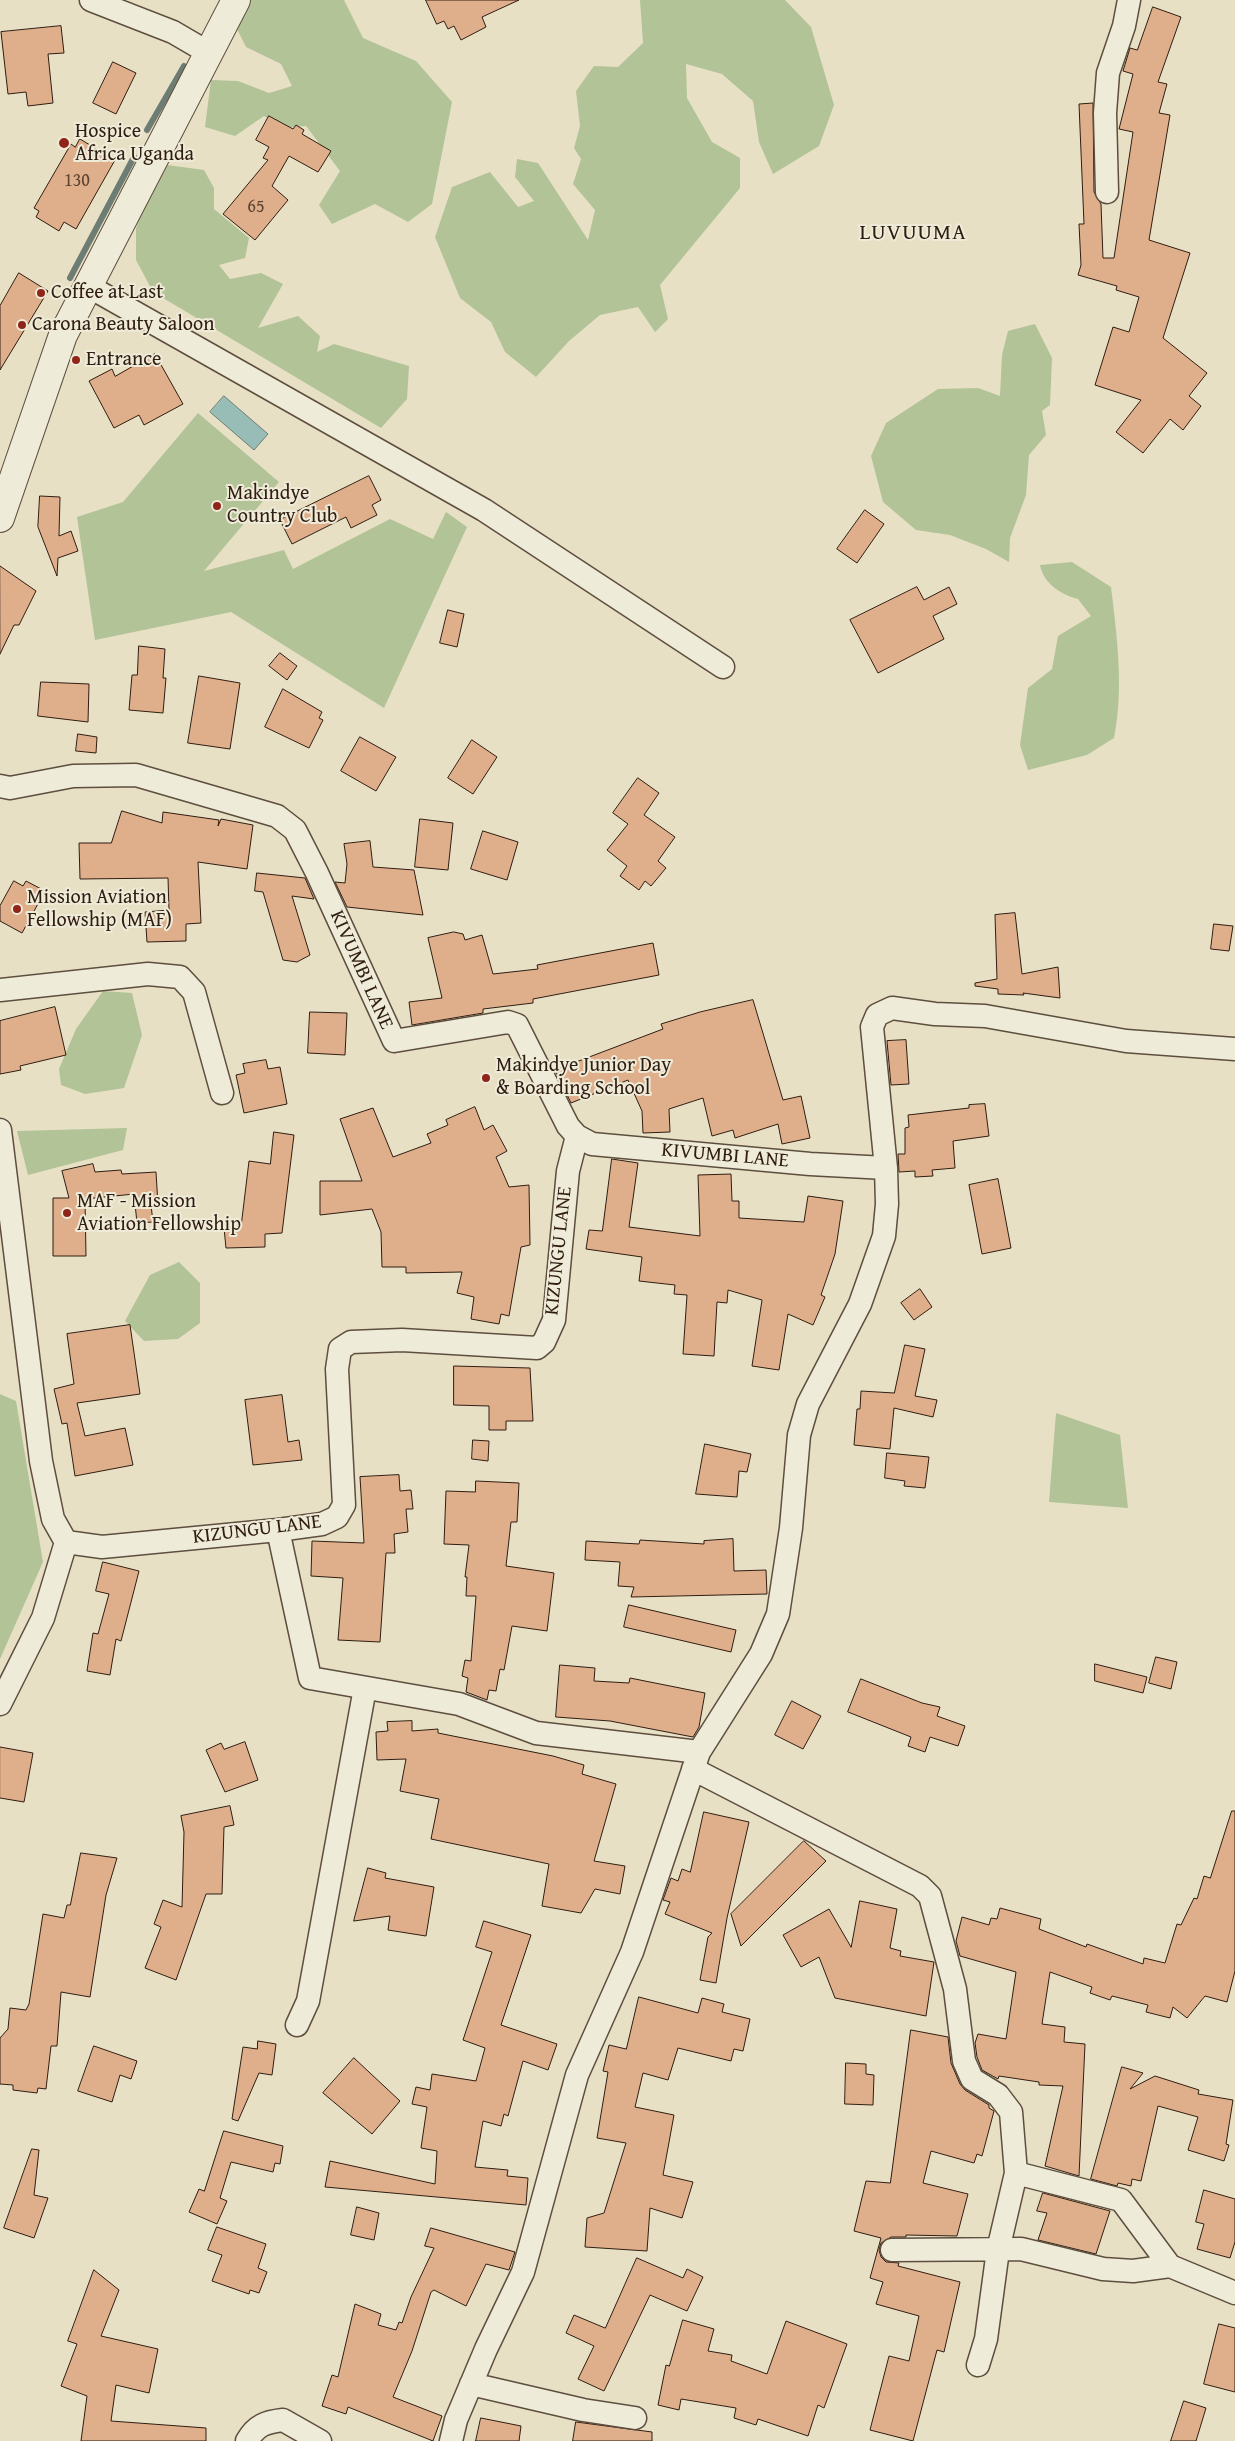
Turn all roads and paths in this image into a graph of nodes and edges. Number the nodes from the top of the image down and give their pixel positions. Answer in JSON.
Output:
{"nodes":[{"id":1,"x":91,"y":0,"type":"edge"},
{"id":2,"x":236,"y":0,"type":"edge"},
{"id":3,"x":1129,"y":0,"type":"edge"},
{"id":4,"x":209,"y":53,"type":"junction"},
{"id":5,"x":1107,"y":192,"type":"dead end"},
{"id":6,"x":88,"y":286,"type":"junction"},
{"id":7,"x":0,"y":518,"type":"edge"},
{"id":8,"x":723,"y":667,"type":"dead end"},
{"id":9,"x":0,"y":786,"type":"edge"},
{"id":10,"x":0,"y":990,"type":"edge"},
{"id":11,"x":1235,"y":1049,"type":"edge"},
{"id":12,"x":222,"y":1093,"type":"dead end"},
{"id":13,"x":0,"y":1130,"type":"edge"},
{"id":14,"x":577,"y":1136,"type":"junction"},
{"id":15,"x":886,"y":1168,"type":"junction"},
{"id":16,"x":278,"y":1530,"type":"junction"},
{"id":17,"x":66,"y":1542,"type":"junction"},
{"id":18,"x":365,"y":1688,"type":"junction"},
{"id":19,"x":0,"y":1704,"type":"edge"},
{"id":20,"x":696,"y":1761,"type":"junction"},
{"id":21,"x":297,"y":2026,"type":"dead end"},
{"id":22,"x":1016,"y":2173,"type":"junction"},
{"id":23,"x":892,"y":2250,"type":"dead end"},
{"id":24,"x":998,"y":2250,"type":"junction"},
{"id":25,"x":1170,"y":2266,"type":"junction"},
{"id":26,"x":1235,"y":2293,"type":"edge"},
{"id":27,"x":978,"y":2365,"type":"dead end"},
{"id":28,"x":471,"y":2384,"type":"junction"},
{"id":29,"x":635,"y":2418,"type":"dead end"},
{"id":30,"x":247,"y":2441,"type":"edge"},
{"id":31,"x":320,"y":2441,"type":"edge"},
{"id":32,"x":451,"y":2441,"type":"edge"}],
"edges":[{"from":1,"to":4,"type":"street"},
{"from":2,"to":4,"type":"street"},
{"from":3,"to":5,"type":"street"},
{"from":4,"to":6,"type":"street"},
{"from":6,"to":7,"type":"street"},
{"from":6,"to":8,"type":"street"},
{"from":9,"to":14,"type":"street","name":"KIVUMBI LANE"},
{"from":10,"to":12,"type":"street"},
{"from":11,"to":15,"type":"street"},
{"from":13,"to":17,"type":"street"},
{"from":14,"to":15,"type":"street","name":"KIVUMBI LANE"},
{"from":14,"to":16,"type":"street","name":"KIZUNGU LANE"},
{"from":15,"to":20,"type":"street"},
{"from":16,"to":17,"type":"street","name":"KIZUNGU LANE"},
{"from":16,"to":18,"type":"street"},
{"from":17,"to":19,"type":"street"},
{"from":18,"to":20,"type":"street"},
{"from":18,"to":21,"type":"street"},
{"from":20,"to":22,"type":"street"},
{"from":20,"to":28,"type":"street"},
{"from":22,"to":24,"type":"street"},
{"from":22,"to":25,"type":"street"},
{"from":23,"to":24,"type":"street"},
{"from":24,"to":25,"type":"street"},
{"from":24,"to":27,"type":"street"},
{"from":25,"to":26,"type":"street"},
{"from":28,"to":29,"type":"street"},
{"from":28,"to":32,"type":"street"},
{"from":30,"to":31,"type":"street"}]}
